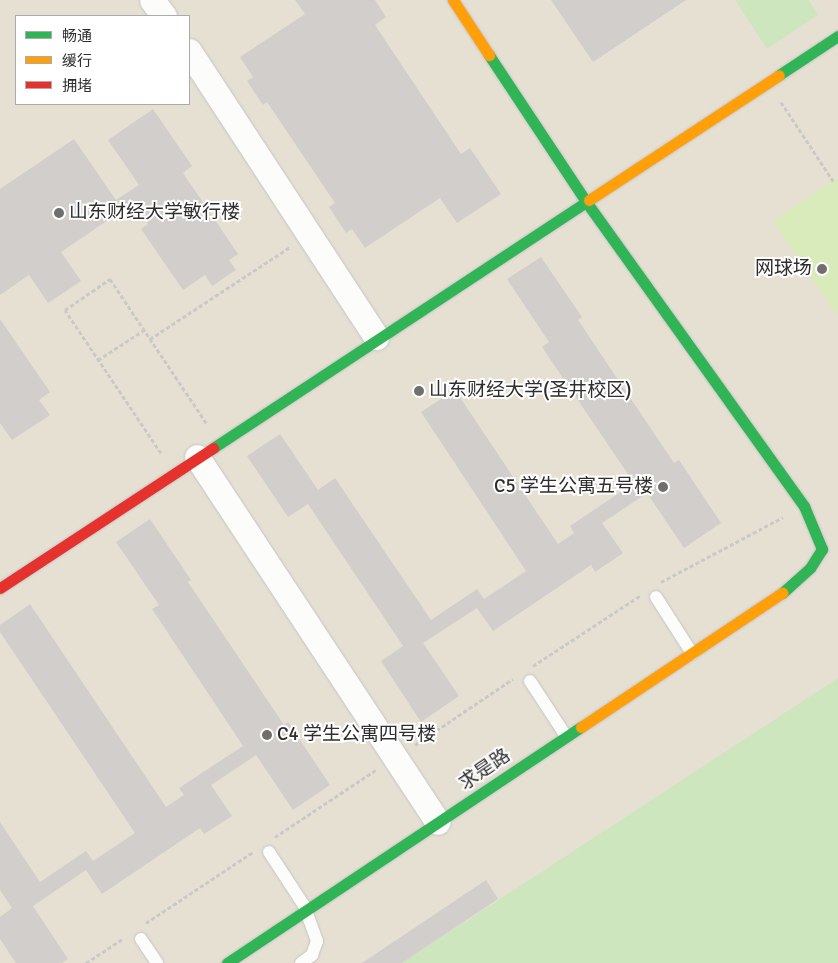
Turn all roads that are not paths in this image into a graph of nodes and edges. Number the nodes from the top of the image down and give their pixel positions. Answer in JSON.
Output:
{"nodes":[{"id":1,"x":152,"y":0,"type":"edge"},
{"id":2,"x":452,"y":0,"type":"edge"},
{"id":3,"x":163,"y":15,"type":"edge"},
{"id":4,"x":838,"y":36,"type":"edge"},
{"id":5,"x":190,"y":52,"type":"edge"},
{"id":6,"x":587,"y":203,"type":"junction"},
{"id":7,"x":376,"y":338,"type":"junction"},
{"id":8,"x":197,"y":457,"type":"junction"},
{"id":9,"x":830,"y":550,"type":"edge"},
{"id":10,"x":0,"y":587,"type":"edge"},
{"id":11,"x":653,"y":593,"type":"road end"},
{"id":12,"x":692,"y":653,"type":"junction"},
{"id":13,"x":527,"y":676,"type":"road end"},
{"id":14,"x":566,"y":736,"type":"junction"},
{"id":15,"x":438,"y":822,"type":"junction"},
{"id":16,"x":263,"y":851,"type":"road end"},
{"id":17,"x":306,"y":910,"type":"junction"},
{"id":18,"x":141,"y":939,"type":"dead end"},
{"id":19,"x":315,"y":959,"type":"edge"},
{"id":20,"x":157,"y":963,"type":"edge"},
{"id":21,"x":227,"y":963,"type":"edge"},
{"id":22,"x":301,"y":963,"type":"edge"}],
"edges":[{"from":1,"to":3,"type":"street"},
{"from":2,"to":6,"type":"street"},
{"from":4,"to":6,"type":"street"},
{"from":5,"to":7,"type":"street"},
{"from":6,"to":7,"type":"street"},
{"from":6,"to":9,"type":"street"},
{"from":7,"to":8,"type":"street"},
{"from":8,"to":10,"type":"street"},
{"from":8,"to":15,"type":"street"},
{"from":9,"to":12,"type":"street","name":"求是路"},
{"from":11,"to":12,"type":"lane"},
{"from":12,"to":14,"type":"street","name":"求是路"},
{"from":13,"to":14,"type":"lane"},
{"from":14,"to":15,"type":"street","name":"求是路"},
{"from":15,"to":17,"type":"street","name":"求是路"},
{"from":16,"to":17,"type":"lane"},
{"from":17,"to":19,"type":"lane"},
{"from":17,"to":21,"type":"street","name":"求是路"},
{"from":18,"to":20,"type":"lane"},
{"from":19,"to":22,"type":"lane"}]}
